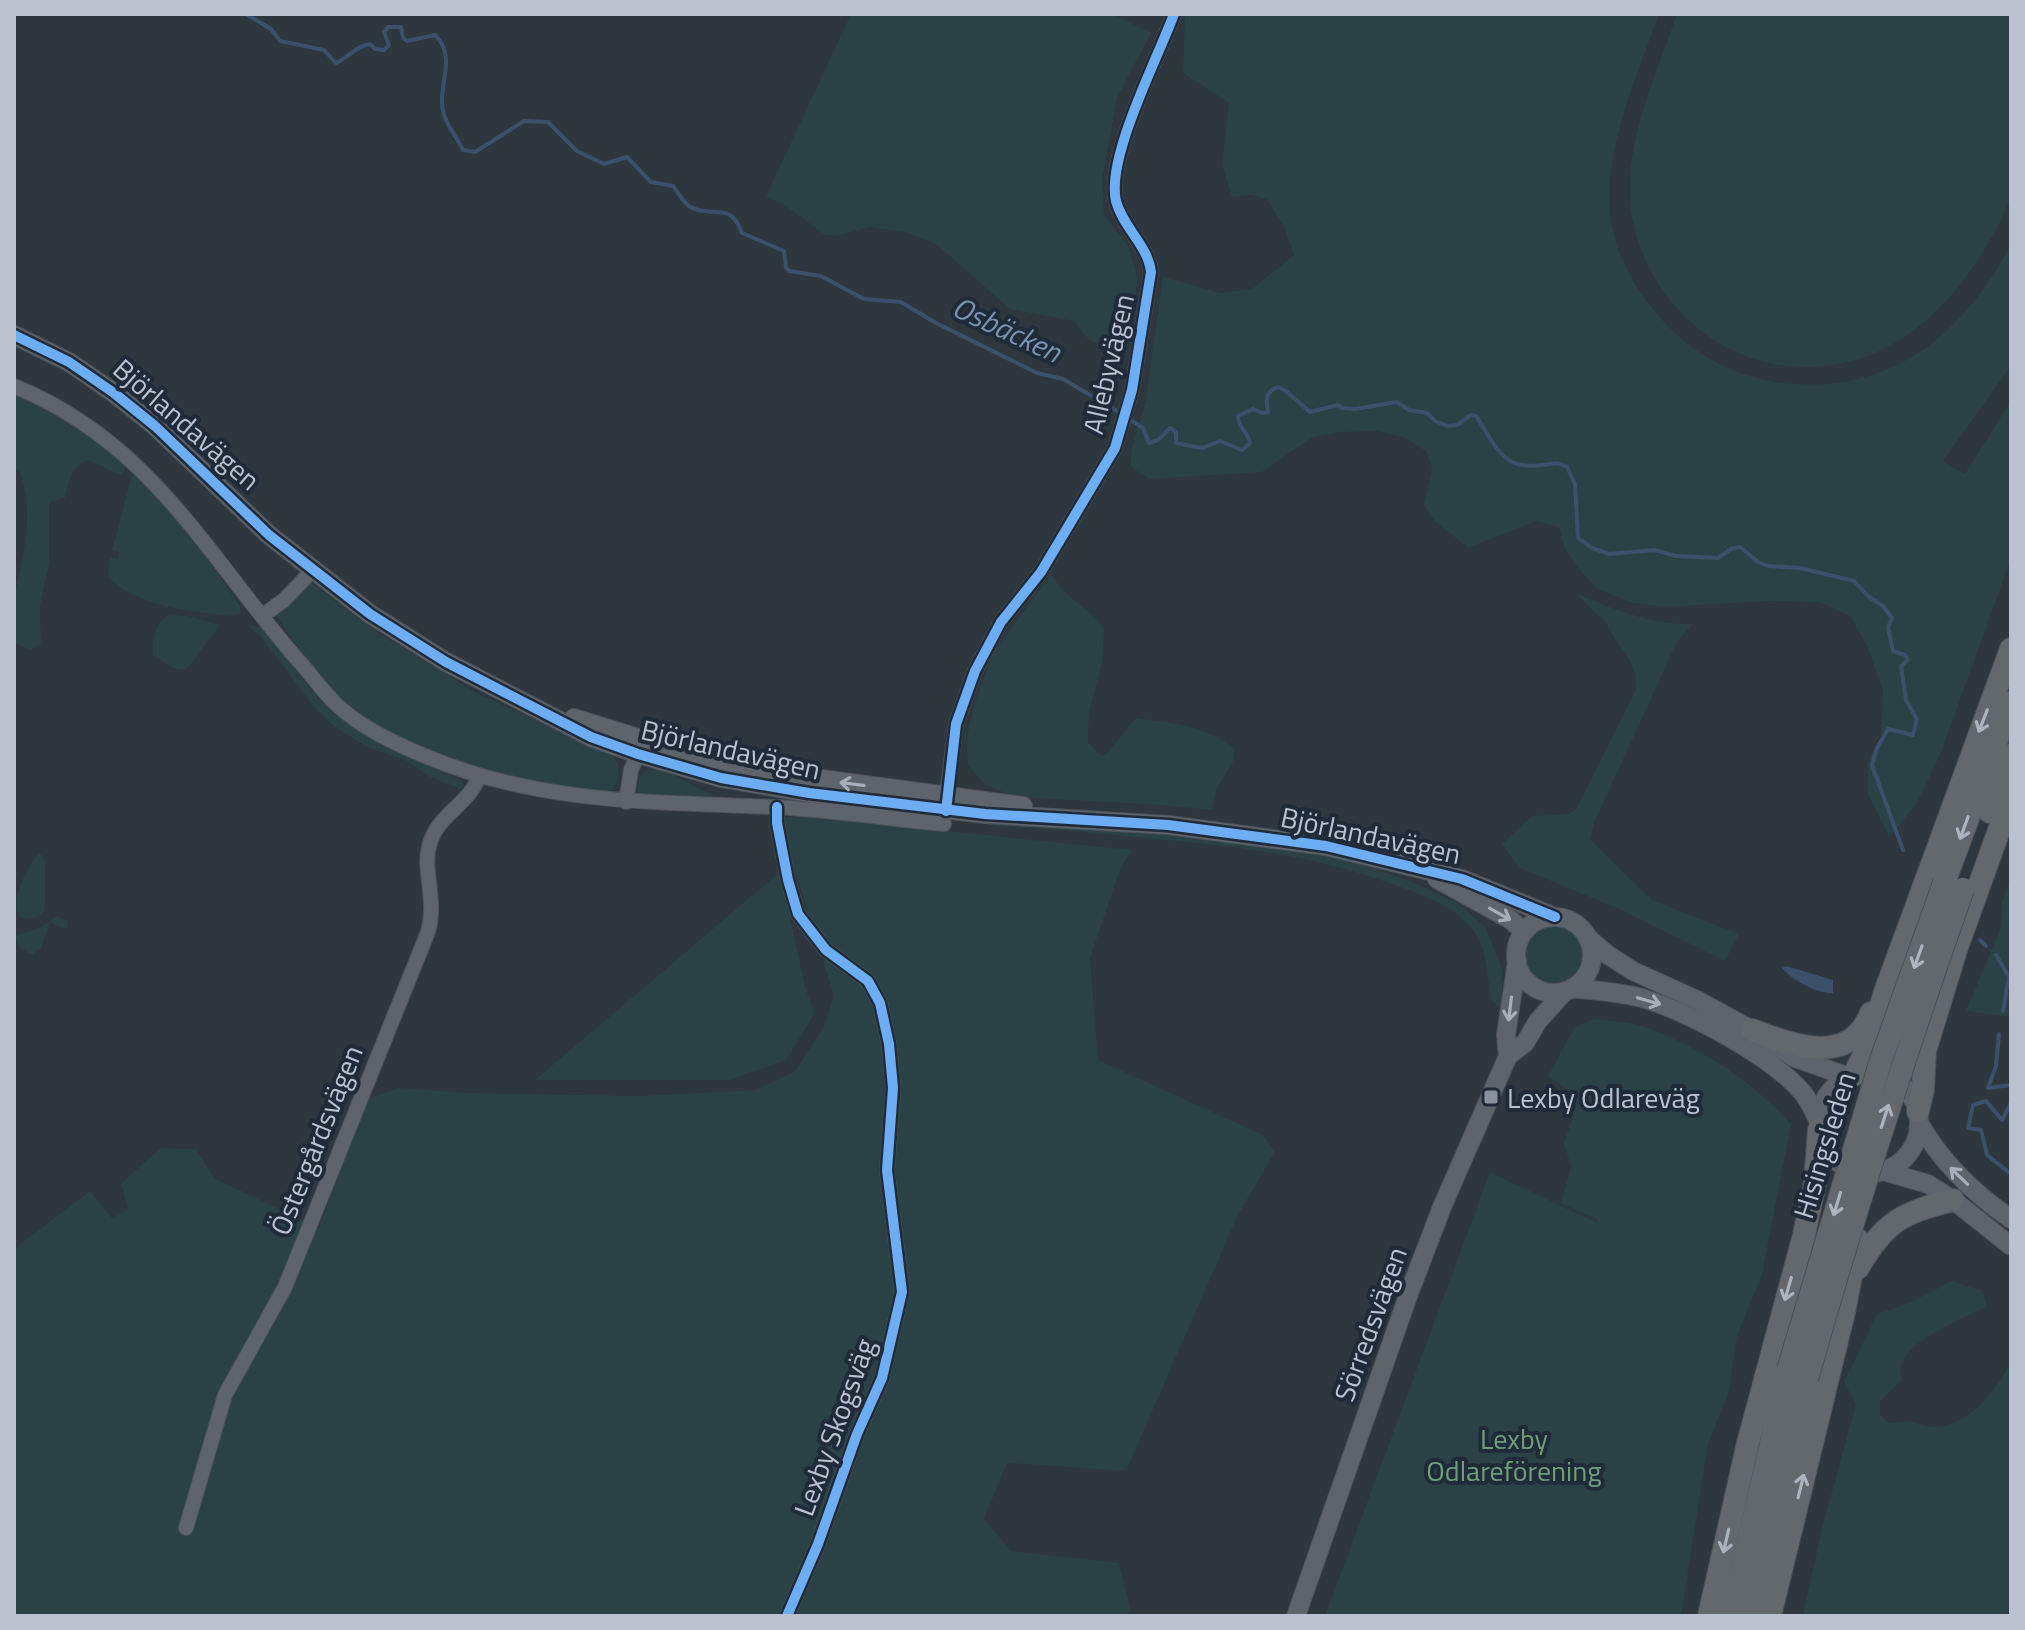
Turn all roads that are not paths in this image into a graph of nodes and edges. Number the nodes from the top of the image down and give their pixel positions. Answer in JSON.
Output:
{"nodes":[{"id":1,"x":1174,"y":14,"type":"edge"},
{"id":2,"x":14,"y":335,"type":"edge"},
{"id":3,"x":14,"y":386,"type":"edge"},
{"id":4,"x":312,"y":571,"type":"junction"},
{"id":5,"x":262,"y":616,"type":"junction"},
{"id":6,"x":2011,"y":649,"type":"edge"},
{"id":7,"x":2011,"y":702,"type":"edge"},
{"id":8,"x":640,"y":747,"type":"junction"},
{"id":9,"x":2011,"y":755,"type":"edge"},
{"id":10,"x":479,"y":776,"type":"junction"},
{"id":11,"x":2011,"y":797,"type":"edge"},
{"id":12,"x":626,"y":802,"type":"junction"},
{"id":13,"x":777,"y":807,"type":"junction"},
{"id":14,"x":946,"y":810,"type":"junction"},
{"id":15,"x":1424,"y":872,"type":"junction"},
{"id":16,"x":1555,"y":917,"type":"junction"},
{"id":17,"x":1524,"y":932,"type":"junction"},
{"id":18,"x":1587,"y":937,"type":"junction"},
{"id":19,"x":1517,"y":962,"type":"junction"},
{"id":20,"x":1569,"y":990,"type":"junction"},
{"id":21,"x":1885,"y":992,"type":"junction"},
{"id":22,"x":1752,"y":1030,"type":"junction"},
{"id":23,"x":1508,"y":1056,"type":"junction"},
{"id":24,"x":1851,"y":1076,"type":"junction"},
{"id":25,"x":1918,"y":1117,"type":"junction"},
{"id":26,"x":1819,"y":1125,"type":"junction"},
{"id":27,"x":1881,"y":1172,"type":"junction"},
{"id":28,"x":1953,"y":1200,"type":"junction"},
{"id":29,"x":2011,"y":1219,"type":"edge"},
{"id":30,"x":2011,"y":1246,"type":"edge"},
{"id":31,"x":1850,"y":1284,"type":"junction"},
{"id":32,"x":1798,"y":1374,"type":"junction"},
{"id":33,"x":186,"y":1528,"type":"dead end"},
{"id":34,"x":787,"y":1616,"type":"edge"},
{"id":35,"x":1296,"y":1616,"type":"edge"},
{"id":36,"x":1709,"y":1616,"type":"edge"},
{"id":37,"x":1731,"y":1616,"type":"edge"},
{"id":38,"x":1748,"y":1616,"type":"edge"},
{"id":39,"x":1770,"y":1616,"type":"edge"}],
"edges":[{"from":1,"to":14,"type":"street","name":"Allebyvägen"},
{"from":2,"to":4,"type":"street","name":"Björlandavägen"},
{"from":3,"to":5,"type":"street"},
{"from":4,"to":5,"type":"street"},
{"from":4,"to":8,"type":"street","name":"Björlandavägen"},
{"from":5,"to":10,"type":"street"},
{"from":6,"to":21,"type":"highway","one_way":true},
{"from":7,"to":32,"type":"highway","name":"Hisingsleden","one_way":true,"bridge":true},
{"from":8,"to":12,"type":"street"},
{"from":8,"to":14,"type":"street","name":"Björlandavägen"},
{"from":32,"to":9,"type":"highway","name":"Hisingsleden","one_way":true,"bridge":true},
{"from":10,"to":12,"type":"street"},
{"from":10,"to":33,"type":"street","name":"Östergårdsvägen"},
{"from":11,"to":25,"type":"highway"},
{"from":12,"to":13,"type":"street"},
{"from":13,"to":14,"type":"street","name":"Björlandavägen"},
{"from":13,"to":34,"type":"street","name":"Lexby Skogsväg"},
{"from":14,"to":15,"type":"street","name":"Björlandavägen"},
{"from":15,"to":16,"type":"street","name":"Björlandavägen"},
{"from":15,"to":17,"type":"street","name":"Björlandavägen","one_way":true},
{"from":16,"to":17,"type":"street"},
{"from":16,"to":18,"type":"street"},
{"from":17,"to":19,"type":"street"},
{"from":18,"to":20,"type":"street"},
{"from":18,"to":22,"type":"street"},
{"from":19,"to":20,"type":"street"},
{"from":19,"to":23,"type":"street","name":"Sörredsvägen","one_way":true},
{"from":20,"to":23,"type":"street","name":"Sörredsvägen"},
{"from":20,"to":26,"type":"street","one_way":true},
{"from":21,"to":22,"type":"highway"},
{"from":21,"to":24,"type":"highway"},
{"from":22,"to":24,"type":"street"},
{"from":23,"to":35,"type":"street","name":"Sörredsvägen"},
{"from":24,"to":25,"type":"street"},
{"from":24,"to":26,"type":"street"},
{"from":25,"to":27,"type":"street"},
{"from":29,"to":25,"type":"street","one_way":true},
{"from":26,"to":27,"type":"street"},
{"from":26,"to":36,"type":"highway","one_way":true},
{"from":27,"to":28,"type":"street"},
{"from":27,"to":31,"type":"highway"},
{"from":28,"to":30,"type":"street"},
{"from":28,"to":31,"type":"highway"},
{"from":39,"to":31,"type":"highway","one_way":true},
{"from":32,"to":37,"type":"highway","name":"Hisingsleden"},
{"from":32,"to":38,"type":"highway","name":"Hisingsleden"}]}
